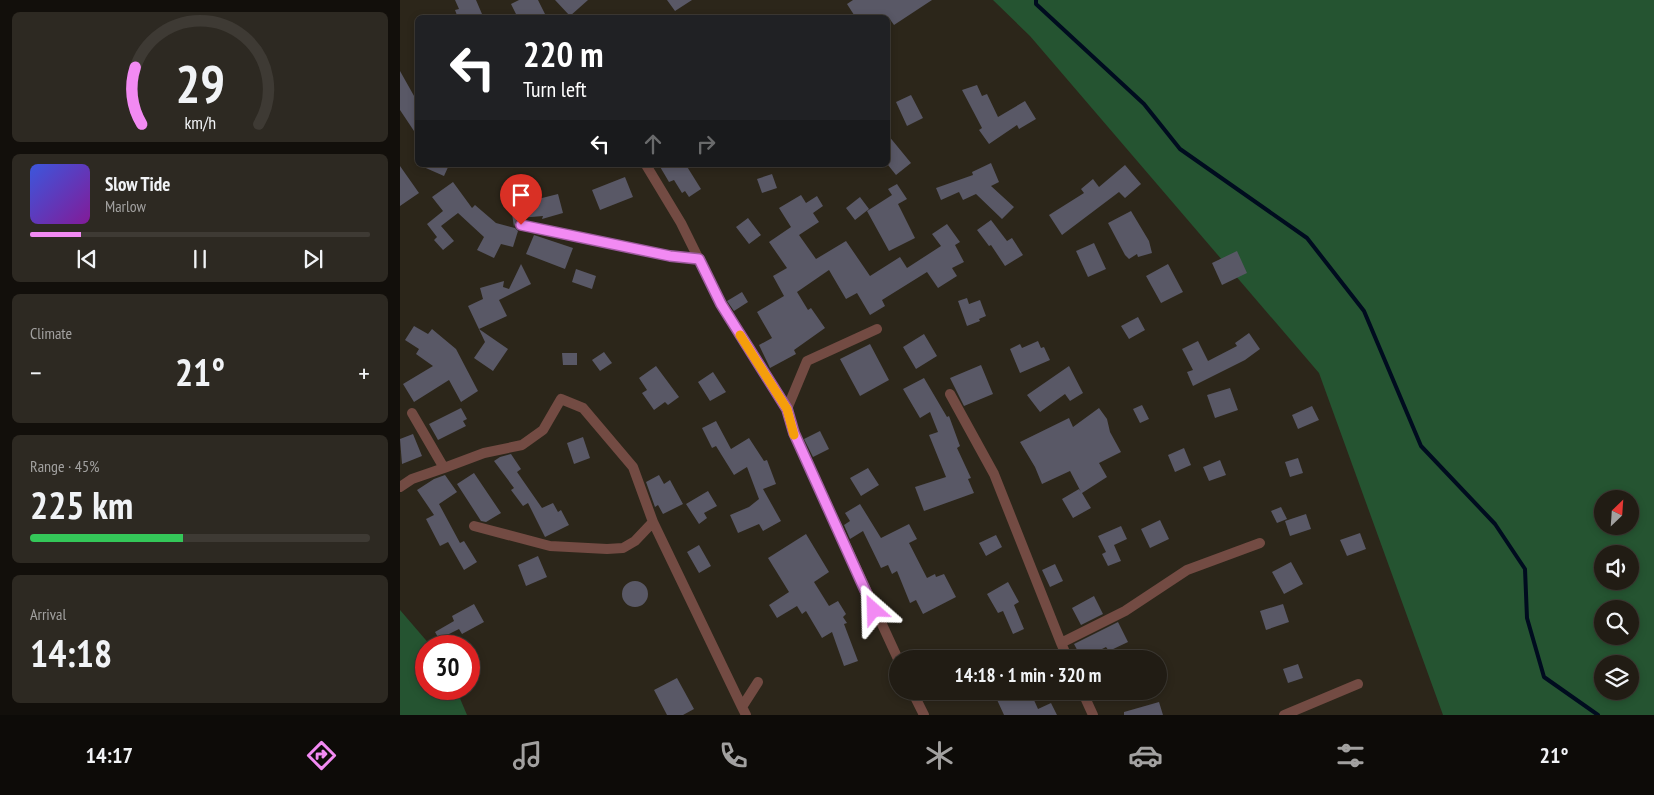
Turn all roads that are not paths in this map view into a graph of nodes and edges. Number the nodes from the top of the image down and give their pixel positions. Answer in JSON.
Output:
{"nodes":[{"id":1,"x":647,"y":167,"type":"edge"},
{"id":2,"x":521,"y":225,"type":"dead end"},
{"id":3,"x":699,"y":259,"type":"junction"},
{"id":4,"x":877,"y":328,"type":"dead end"},
{"id":5,"x":950,"y":394,"type":"dead end"},
{"id":6,"x":787,"y":409,"type":"junction"},
{"id":7,"x":412,"y":413,"type":"dead end"},
{"id":8,"x":444,"y":468,"type":"junction"},
{"id":9,"x":400,"y":487,"type":"edge"},
{"id":10,"x":654,"y":522,"type":"junction"},
{"id":11,"x":474,"y":526,"type":"dead end"},
{"id":12,"x":1260,"y":543,"type":"dead end"},
{"id":13,"x":1061,"y":642,"type":"junction"},
{"id":14,"x":894,"y":650,"type":"edge"},
{"id":15,"x":1064,"y":650,"type":"edge"},
{"id":16,"x":758,"y":682,"type":"dead end"},
{"id":17,"x":1358,"y":684,"type":"dead end"},
{"id":18,"x":916,"y":700,"type":"edge"},
{"id":19,"x":1086,"y":700,"type":"edge"},
{"id":20,"x":744,"y":711,"type":"edge"},
{"id":21,"x":924,"y":715,"type":"edge"},
{"id":22,"x":1093,"y":715,"type":"edge"},
{"id":23,"x":1284,"y":715,"type":"edge"}],
"edges":[{"from":1,"to":3,"type":"street"},
{"from":2,"to":3,"type":"street"},
{"from":3,"to":6,"type":"street"},
{"from":4,"to":6,"type":"street"},
{"from":5,"to":13,"type":"street"},
{"from":6,"to":14,"type":"street"},
{"from":7,"to":8,"type":"street"},
{"from":8,"to":9,"type":"street"},
{"from":8,"to":10,"type":"street"},
{"from":10,"to":11,"type":"street"},
{"from":10,"to":20,"type":"street"},
{"from":12,"to":13,"type":"street"},
{"from":13,"to":15,"type":"street"},
{"from":16,"to":20,"type":"street"},
{"from":17,"to":23,"type":"street"},
{"from":18,"to":21,"type":"street"},
{"from":19,"to":22,"type":"street"}]}
